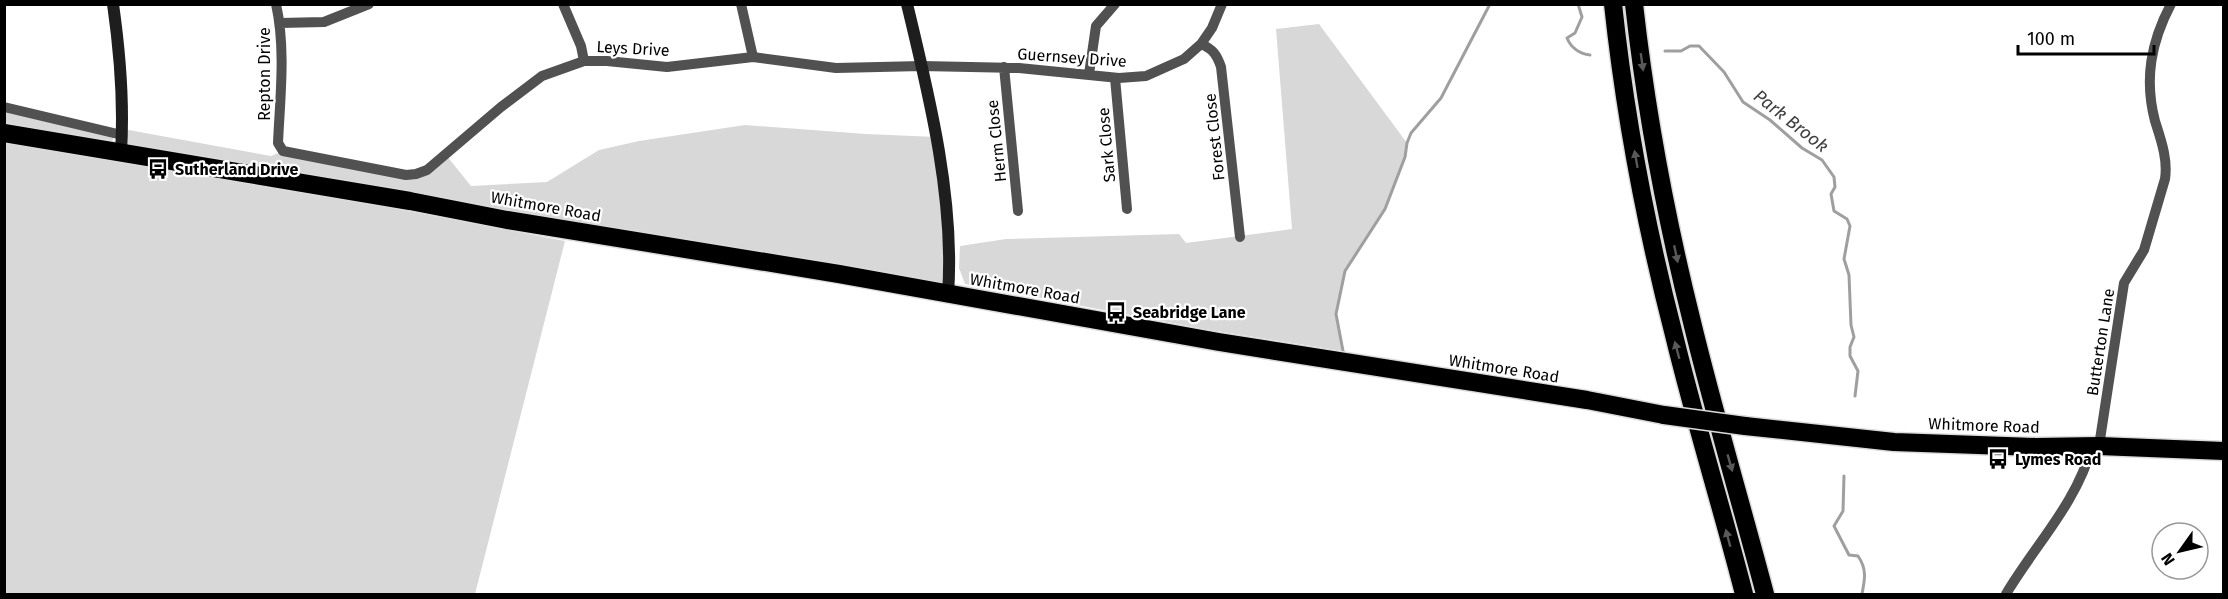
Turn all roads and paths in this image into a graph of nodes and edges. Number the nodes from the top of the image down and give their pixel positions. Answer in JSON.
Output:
{"nodes":[{"id":1,"x":113,"y":4,"type":"edge"},
{"id":2,"x":276,"y":4,"type":"edge"},
{"id":3,"x":369,"y":4,"type":"edge"},
{"id":4,"x":563,"y":4,"type":"edge"},
{"id":5,"x":741,"y":4,"type":"edge"},
{"id":6,"x":907,"y":4,"type":"edge"},
{"id":7,"x":1115,"y":4,"type":"edge"},
{"id":8,"x":1222,"y":4,"type":"edge"},
{"id":9,"x":1613,"y":4,"type":"edge"},
{"id":10,"x":1634,"y":4,"type":"edge"},
{"id":11,"x":2171,"y":4,"type":"edge"},
{"id":12,"x":280,"y":23,"type":"junction"},
{"id":13,"x":1201,"y":44,"type":"junction"},
{"id":14,"x":753,"y":57,"type":"junction"},
{"id":15,"x":584,"y":61,"type":"junction"},
{"id":16,"x":922,"y":66,"type":"junction"},
{"id":17,"x":1004,"y":68,"type":"junction"},
{"id":18,"x":1089,"y":74,"type":"junction"},
{"id":19,"x":1115,"y":78,"type":"junction"},
{"id":20,"x":4,"y":107,"type":"edge"},
{"id":21,"x":4,"y":133,"type":"edge"},
{"id":22,"x":278,"y":143,"type":"joint"},
{"id":23,"x":121,"y":144,"type":"junction"},
{"id":24,"x":1127,"y":208,"type":"dead end"},
{"id":25,"x":1018,"y":211,"type":"dead end"},
{"id":26,"x":1240,"y":237,"type":"dead end"},
{"id":27,"x":948,"y":294,"type":"junction"},
{"id":28,"x":2096,"y":446,"type":"junction"},
{"id":29,"x":2223,"y":451,"type":"edge"},
{"id":30,"x":1744,"y":594,"type":"edge"},
{"id":31,"x":1765,"y":594,"type":"edge"},
{"id":32,"x":2006,"y":594,"type":"edge"}],
"edges":[{"from":1,"to":23,"type":"street"},
{"from":2,"to":12,"type":"street","name":"Repton Drive"},
{"from":3,"to":12,"type":"street"},
{"from":4,"to":15,"type":"street"},
{"from":5,"to":14,"type":"street"},
{"from":6,"to":16,"type":"street"},
{"from":7,"to":18,"type":"street"},
{"from":8,"to":13,"type":"street","name":"Guernsey Drive"},
{"from":30,"to":9,"type":"highway","one_way":true},
{"from":10,"to":31,"type":"highway","one_way":true},
{"from":11,"to":28,"type":"street","name":"Butterton Lane"},
{"from":12,"to":22,"type":"street","name":"Repton Drive"},
{"from":13,"to":19,"type":"street","name":"Guernsey Drive"},
{"from":13,"to":26,"type":"street","name":"Forest Close"},
{"from":14,"to":15,"type":"street","name":"Leys Drive"},
{"from":14,"to":16,"type":"street","name":"Leys Drive"},
{"from":15,"to":22,"type":"street","name":"Leys Drive"},
{"from":16,"to":17,"type":"street","name":"Guernsey Drive"},
{"from":16,"to":27,"type":"street"},
{"from":17,"to":18,"type":"street","name":"Guernsey Drive"},
{"from":17,"to":25,"type":"street","name":"Herm Close"},
{"from":18,"to":19,"type":"street","name":"Guernsey Drive"},
{"from":19,"to":24,"type":"street","name":"Sark Close"},
{"from":20,"to":23,"type":"street","name":"Whitmore Road"},
{"from":21,"to":23,"type":"highway","name":"Whitmore Road"},
{"from":23,"to":27,"type":"highway","name":"Whitmore Road"},
{"from":27,"to":28,"type":"highway","name":"Whitmore Road","bridge":true},
{"from":28,"to":29,"type":"highway","name":"Whitmore Road"},
{"from":28,"to":32,"type":"street"}]}
